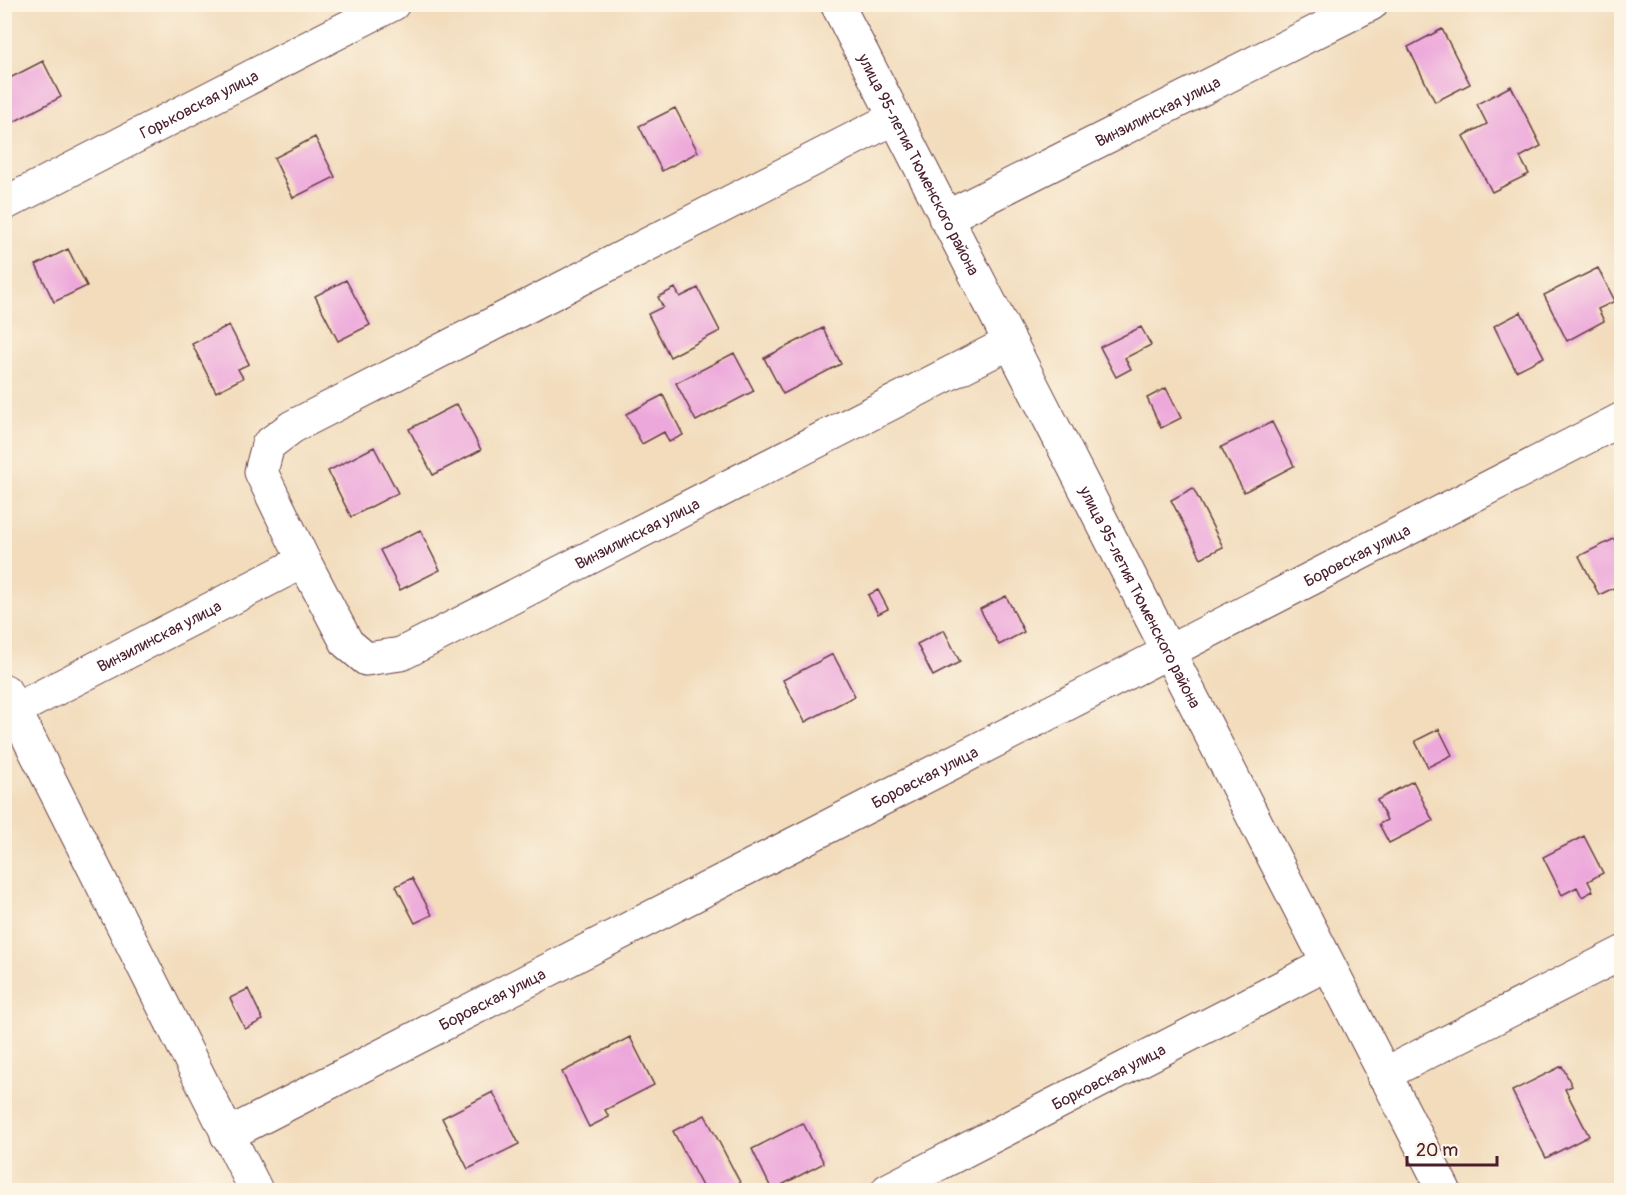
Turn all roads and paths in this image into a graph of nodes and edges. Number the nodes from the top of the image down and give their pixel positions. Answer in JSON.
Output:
{"nodes":[{"id":1,"x":393,"y":4,"type":"edge"},
{"id":2,"x":837,"y":4,"type":"edge"},
{"id":3,"x":1371,"y":4,"type":"edge"},
{"id":4,"x":894,"y":118,"type":"junction"},
{"id":5,"x":4,"y":204,"type":"edge"},
{"id":6,"x":945,"y":218,"type":"junction"},
{"id":7,"x":1009,"y":343,"type":"junction"},
{"id":8,"x":1622,"y":419,"type":"edge"},
{"id":9,"x":304,"y":561,"type":"junction"},
{"id":10,"x":1168,"y":652,"type":"junction"},
{"id":11,"x":10,"y":700,"type":"edge"},
{"id":12,"x":1622,"y":953,"type":"edge"},
{"id":13,"x":1327,"y":963,"type":"junction"},
{"id":14,"x":1383,"y":1075,"type":"junction"},
{"id":15,"x":227,"y":1135,"type":"junction"},
{"id":16,"x":1439,"y":1189,"type":"edge"},
{"id":17,"x":256,"y":1191,"type":"edge"},
{"id":18,"x":888,"y":1191,"type":"edge"}],
"edges":[{"from":1,"to":5,"type":"street","name":"Горьковская улица"},
{"from":2,"to":4,"type":"street","name":"улица 95-летия Тюменского района"},
{"from":3,"to":6,"type":"street","name":"Винзилинская улица"},
{"from":4,"to":6,"type":"street","name":"улица 95-летия Тюменского района"},
{"from":4,"to":9,"type":"street","name":"Винзилинская улица"},
{"from":6,"to":7,"type":"street","name":"улица 95-летия Тюменского района"},
{"from":7,"to":9,"type":"street","name":"Винзилинская улица"},
{"from":7,"to":10,"type":"street","name":"улица 95-летия Тюменского района"},
{"from":8,"to":10,"type":"street","name":"Боровская улица"},
{"from":9,"to":11,"type":"street","name":"Винзилинская улица"},
{"from":10,"to":13,"type":"street","name":"улица 95-летия Тюменского района"},
{"from":10,"to":15,"type":"street","name":"Боровская улица"},
{"from":11,"to":15,"type":"street"},
{"from":12,"to":14,"type":"street"},
{"from":13,"to":14,"type":"street","name":"улица 95-летия Тюменского района"},
{"from":13,"to":18,"type":"street","name":"Борковская улица"},
{"from":14,"to":16,"type":"street","name":"улица 95-летия Тюменского района"},
{"from":15,"to":17,"type":"street"}]}
